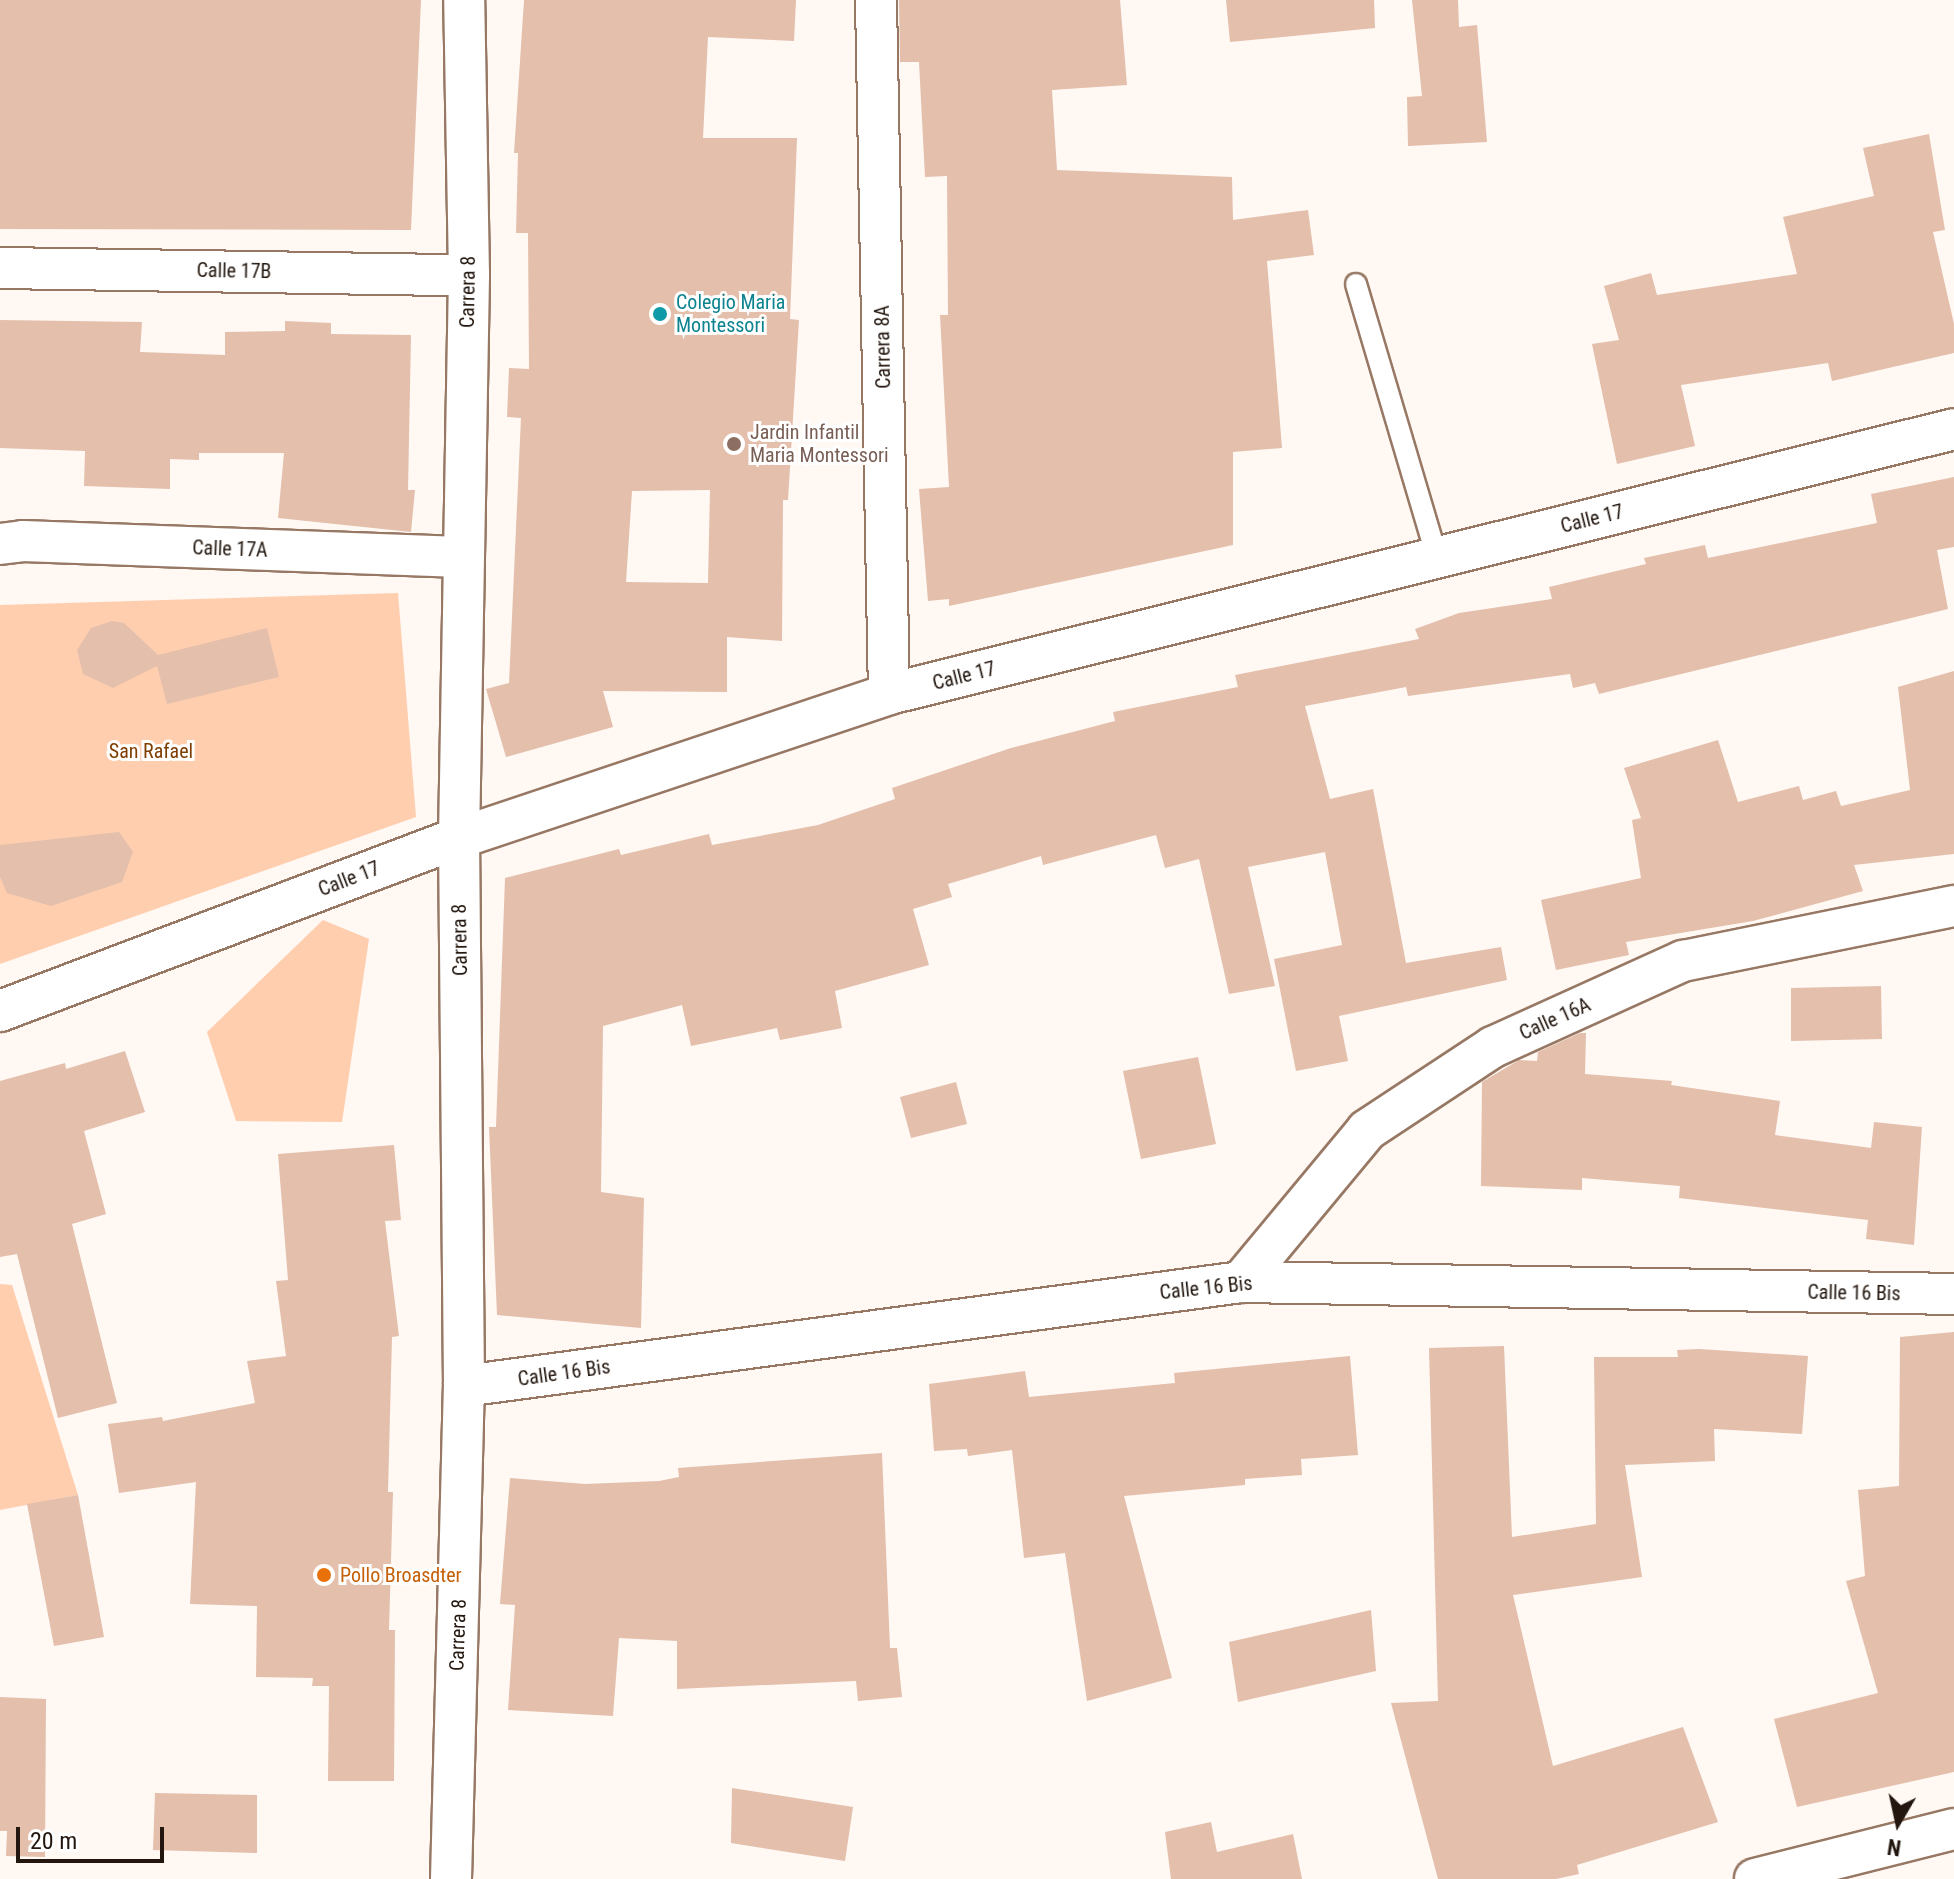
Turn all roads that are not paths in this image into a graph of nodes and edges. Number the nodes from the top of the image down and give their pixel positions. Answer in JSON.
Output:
{"nodes":[{"id":1,"x":464,"y":0,"type":"edge"},
{"id":2,"x":876,"y":0,"type":"edge"},
{"id":3,"x":0,"y":268,"type":"edge"},
{"id":4,"x":469,"y":275,"type":"junction"},
{"id":5,"x":1356,"y":284,"type":"dead end"},
{"id":6,"x":1954,"y":429,"type":"edge"},
{"id":7,"x":0,"y":544,"type":"edge"},
{"id":8,"x":461,"y":557,"type":"junction"},
{"id":9,"x":1437,"y":558,"type":"junction"},
{"id":10,"x":889,"y":694,"type":"junction"},
{"id":11,"x":459,"y":838,"type":"junction"},
{"id":12,"x":1954,"y":906,"type":"edge"},
{"id":13,"x":0,"y":1011,"type":"edge"},
{"id":14,"x":1241,"y":1282,"type":"junction"},
{"id":15,"x":1954,"y":1294,"type":"edge"},
{"id":16,"x":464,"y":1386,"type":"junction"},
{"id":17,"x":1954,"y":1829,"type":"edge"},
{"id":18,"x":451,"y":1879,"type":"edge"},
{"id":19,"x":1755,"y":1879,"type":"edge"}],
"edges":[{"from":1,"to":4,"type":"street","name":"Carrera 8"},
{"from":2,"to":10,"type":"street","name":"Carrera 8A"},
{"from":3,"to":4,"type":"street","name":"Calle 17B"},
{"from":4,"to":8,"type":"street","name":"Carrera 8"},
{"from":5,"to":9,"type":"lane"},
{"from":6,"to":9,"type":"street","name":"Calle 17"},
{"from":7,"to":8,"type":"street","name":"Calle 17A"},
{"from":8,"to":11,"type":"street","name":"Carrera 8"},
{"from":9,"to":10,"type":"street","name":"Calle 17"},
{"from":10,"to":11,"type":"street","name":"Calle 17"},
{"from":11,"to":13,"type":"street","name":"Calle 17"},
{"from":11,"to":16,"type":"street","name":"Carrera 8"},
{"from":12,"to":14,"type":"street","name":"Calle 16A"},
{"from":14,"to":15,"type":"street","name":"Calle 16 Bis"},
{"from":14,"to":16,"type":"street","name":"Calle 16 Bis"},
{"from":16,"to":18,"type":"street","name":"Carrera 8"},
{"from":17,"to":19,"type":"street"}]}
